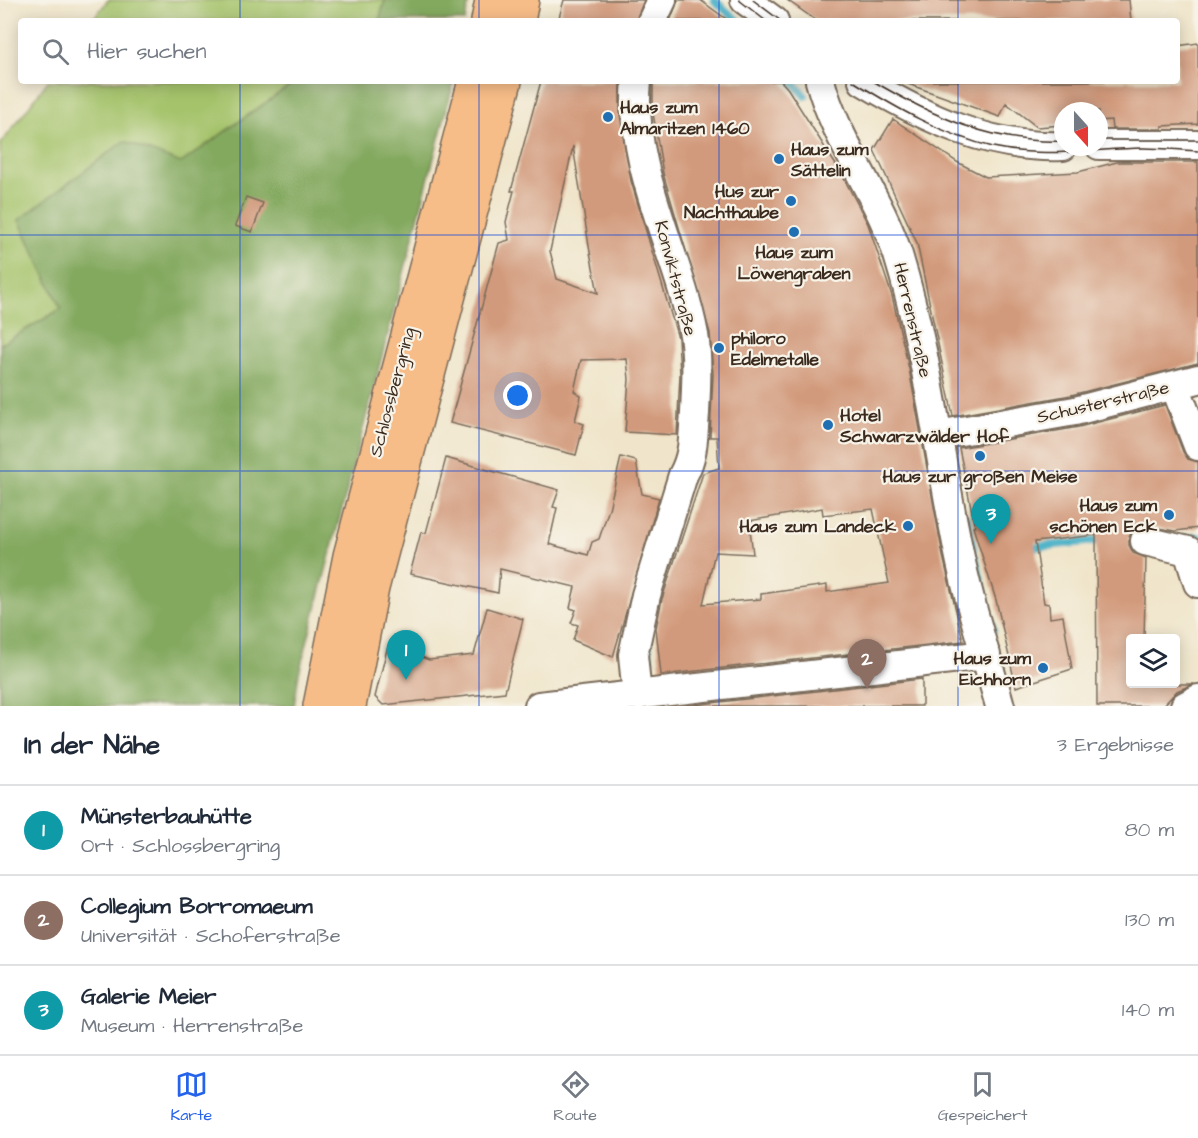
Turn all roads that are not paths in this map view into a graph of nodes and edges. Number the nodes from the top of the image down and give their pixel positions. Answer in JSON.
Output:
{"nodes":[{"id":1,"x":492,"y":0,"type":"edge"},
{"id":2,"x":522,"y":0,"type":"edge"},
{"id":3,"x":662,"y":0,"type":"edge"},
{"id":4,"x":746,"y":0,"type":"edge"},
{"id":5,"x":489,"y":18,"type":"edge"},
{"id":6,"x":519,"y":18,"type":"edge"},
{"id":7,"x":653,"y":18,"type":"edge"},
{"id":8,"x":770,"y":18,"type":"edge"},
{"id":9,"x":474,"y":84,"type":"edge"},
{"id":10,"x":504,"y":84,"type":"edge"},
{"id":11,"x":637,"y":84,"type":"edge"},
{"id":12,"x":821,"y":84,"type":"edge"},
{"id":13,"x":867,"y":84,"type":"edge"},
{"id":14,"x":1108,"y":145,"type":"edge"},
{"id":15,"x":1198,"y":145,"type":"edge"},
{"id":16,"x":1054,"y":146,"type":"edge"},
{"id":17,"x":1186,"y":382,"type":"edge"},
{"id":18,"x":938,"y":435,"type":"junction"},
{"id":19,"x":1198,"y":446,"type":"edge"},
{"id":20,"x":1145,"y":541,"type":"dead end"},
{"id":21,"x":1193,"y":551,"type":"edge"},
{"id":22,"x":1198,"y":584,"type":"edge"},
{"id":23,"x":986,"y":656,"type":"junction"},
{"id":24,"x":636,"y":696,"type":"junction"},
{"id":25,"x":1198,"y":699,"type":"edge"},
{"id":26,"x":320,"y":706,"type":"edge"},
{"id":27,"x":349,"y":706,"type":"edge"},
{"id":28,"x":539,"y":706,"type":"edge"},
{"id":29,"x":1000,"y":706,"type":"edge"},
{"id":30,"x":1185,"y":706,"type":"edge"}],
"edges":[{"from":1,"to":5,"type":"main road"},
{"from":2,"to":6,"type":"main road"},
{"from":3,"to":7,"type":"street"},
{"from":4,"to":8,"type":"street"},
{"from":9,"to":26,"type":"main road","name":"Schlossbergring"},
{"from":10,"to":27,"type":"main road","name":"Schlossbergring"},
{"from":11,"to":24,"type":"street","name":"Konviktstraße"},
{"from":12,"to":18,"type":"street","name":"Herrenstraße"},
{"from":13,"to":16,"type":"street"},
{"from":14,"to":15,"type":"street"},
{"from":17,"to":18,"type":"street","name":"Schusterstraße"},
{"from":17,"to":19,"type":"street"},
{"from":18,"to":23,"type":"street","name":"Herrenstraße"},
{"from":20,"to":21,"type":"street"},
{"from":21,"to":22,"type":"street"},
{"from":23,"to":24,"type":"street"},
{"from":23,"to":29,"type":"street","name":"Herrenstraße"},
{"from":24,"to":28,"type":"street"},
{"from":25,"to":30,"type":"street"}]}
